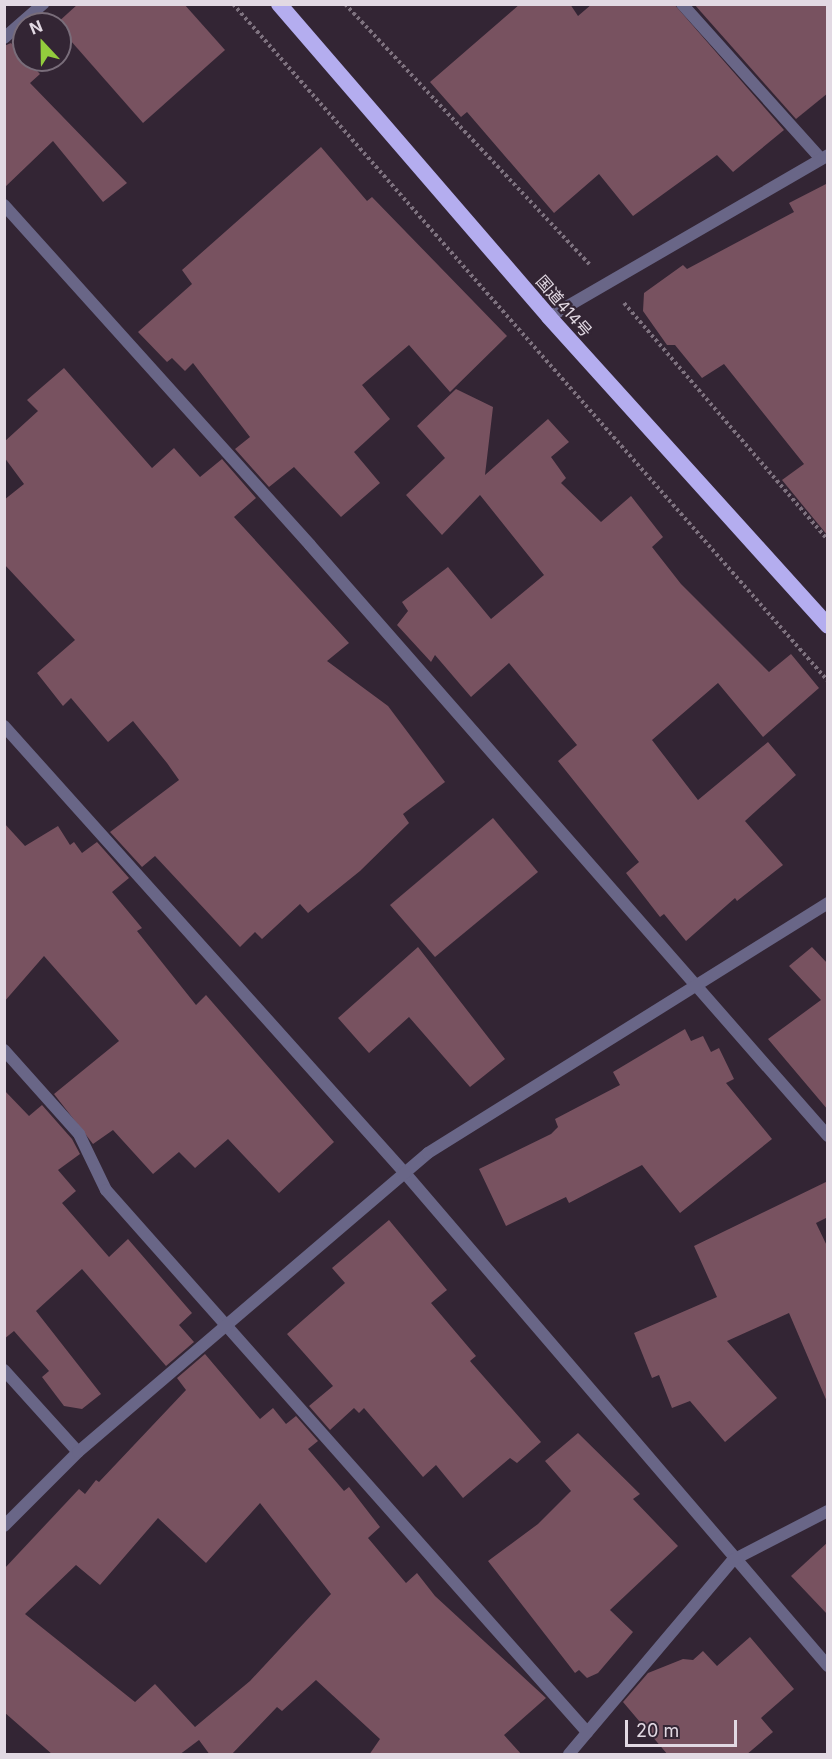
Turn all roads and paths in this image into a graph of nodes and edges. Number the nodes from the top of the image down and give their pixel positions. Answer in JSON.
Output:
{"nodes":[{"id":1,"x":43,"y":4,"type":"edge"},
{"id":2,"x":233,"y":4,"type":"edge"},
{"id":3,"x":279,"y":4,"type":"edge"},
{"id":4,"x":682,"y":4,"type":"edge"},
{"id":5,"x":4,"y":38,"type":"edge"},
{"id":6,"x":824,"y":157,"type":"edge"},
{"id":7,"x":4,"y":205,"type":"edge"},
{"id":8,"x":549,"y":318,"type":"junction"},
{"id":9,"x":828,"y":626,"type":"edge"},
{"id":10,"x":828,"y":681,"type":"edge"},
{"id":11,"x":4,"y":726,"type":"edge"},
{"id":12,"x":828,"y":903,"type":"edge"},
{"id":13,"x":697,"y":987,"type":"junction"},
{"id":14,"x":4,"y":1050,"type":"edge"},
{"id":15,"x":828,"y":1136,"type":"edge"},
{"id":16,"x":404,"y":1172,"type":"junction"},
{"id":17,"x":224,"y":1325,"type":"junction"},
{"id":18,"x":4,"y":1370,"type":"edge"},
{"id":19,"x":78,"y":1452,"type":"junction"},
{"id":20,"x":828,"y":1511,"type":"edge"},
{"id":21,"x":4,"y":1526,"type":"edge"},
{"id":22,"x":733,"y":1560,"type":"junction"},
{"id":23,"x":828,"y":1666,"type":"edge"},
{"id":24,"x":587,"y":1732,"type":"junction"},
{"id":25,"x":569,"y":1755,"type":"edge"}],
"edges":[{"from":1,"to":5,"type":"street"},
{"from":2,"to":10,"type":"path"},
{"from":3,"to":8,"type":"highway","name":"国道414号"},
{"from":4,"to":6,"type":"street"},
{"from":6,"to":8,"type":"street"},
{"from":7,"to":13,"type":"street"},
{"from":8,"to":9,"type":"highway","name":"国道414号"},
{"from":11,"to":16,"type":"street"},
{"from":12,"to":13,"type":"street"},
{"from":13,"to":15,"type":"street"},
{"from":13,"to":16,"type":"street"},
{"from":14,"to":17,"type":"street"},
{"from":16,"to":17,"type":"street"},
{"from":16,"to":22,"type":"street"},
{"from":17,"to":19,"type":"street"},
{"from":17,"to":24,"type":"street"},
{"from":18,"to":19,"type":"street"},
{"from":19,"to":21,"type":"street"},
{"from":20,"to":22,"type":"street"},
{"from":22,"to":23,"type":"street"},
{"from":22,"to":24,"type":"street"},
{"from":24,"to":25,"type":"street"}]}
